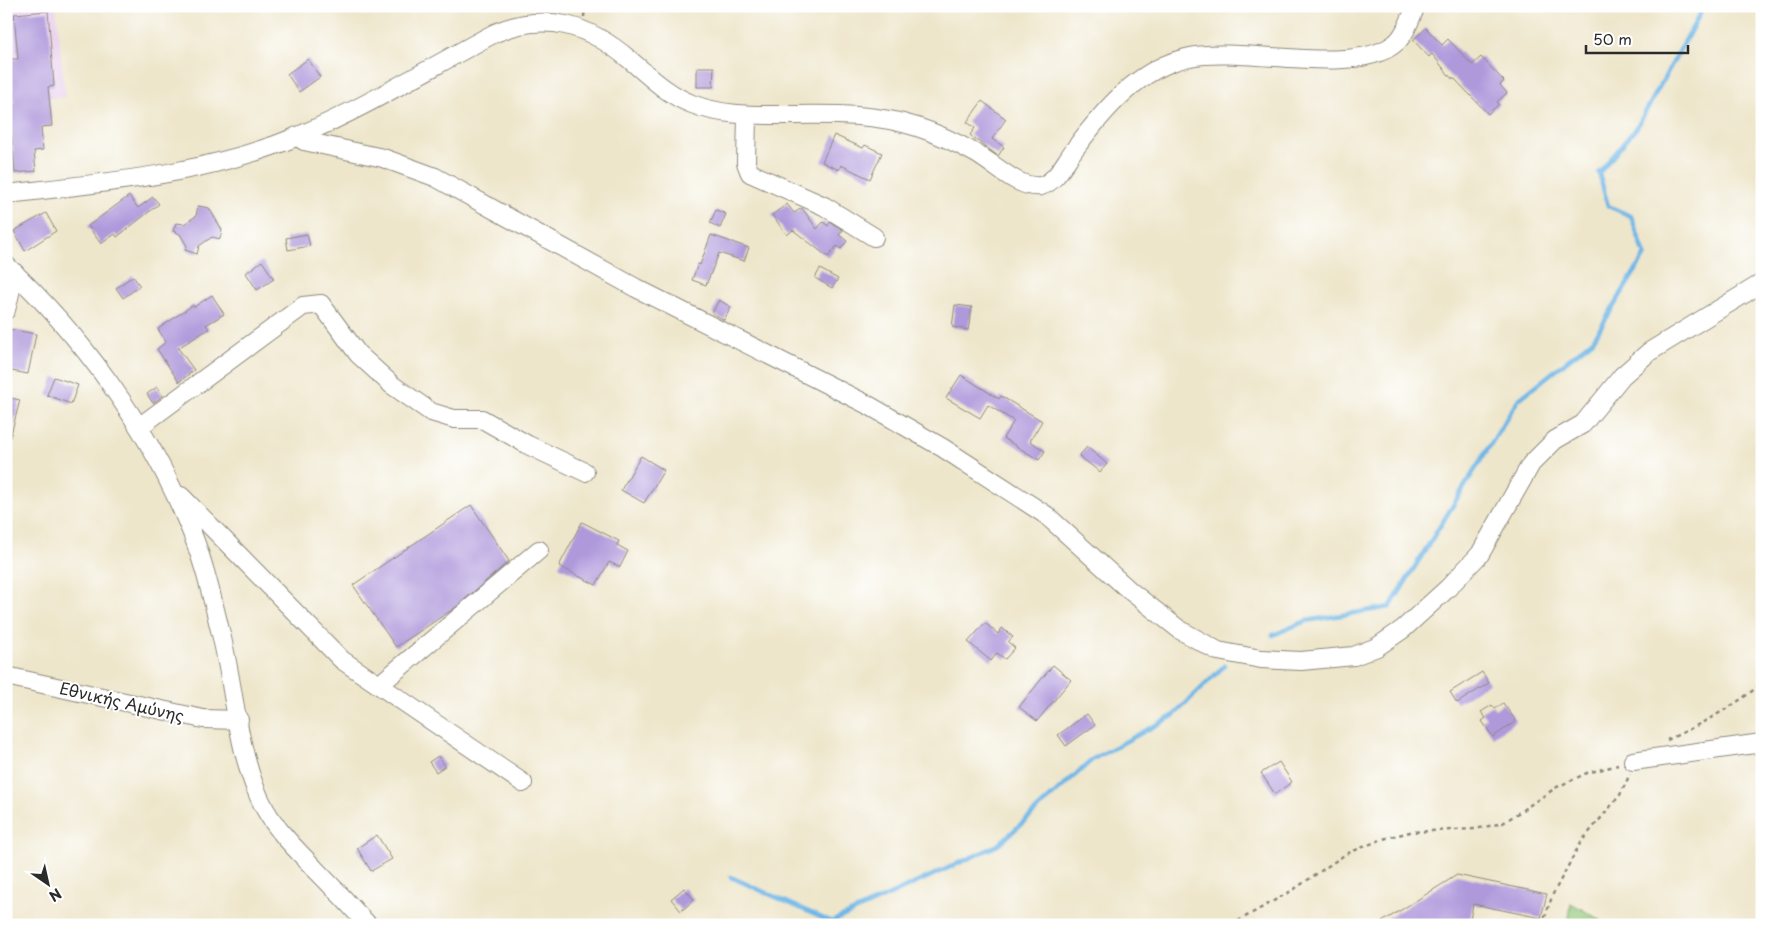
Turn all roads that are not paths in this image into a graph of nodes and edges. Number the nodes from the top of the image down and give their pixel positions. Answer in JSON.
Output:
{"nodes":[{"id":1,"x":1416,"y":6,"type":"edge"},
{"id":2,"x":747,"y":115,"type":"junction"},
{"id":3,"x":297,"y":136,"type":"junction"},
{"id":4,"x":6,"y":194,"type":"edge"},
{"id":5,"x":874,"y":237,"type":"dead end"},
{"id":6,"x":11,"y":269,"type":"edge"},
{"id":7,"x":1762,"y":283,"type":"edge"},
{"id":8,"x":6,"y":310,"type":"edge"},
{"id":9,"x":139,"y":427,"type":"junction"},
{"id":10,"x":585,"y":472,"type":"dead end"},
{"id":11,"x":172,"y":487,"type":"junction"},
{"id":12,"x":539,"y":550,"type":"dead end"},
{"id":13,"x":6,"y":676,"type":"edge"},
{"id":14,"x":380,"y":685,"type":"junction"},
{"id":15,"x":239,"y":720,"type":"junction"},
{"id":16,"x":1762,"y":743,"type":"edge"},
{"id":17,"x":1633,"y":761,"type":"road end"},
{"id":18,"x":523,"y":783,"type":"dead end"},
{"id":19,"x":368,"y":925,"type":"edge"}],
"edges":[{"from":1,"to":2,"type":"street"},
{"from":2,"to":3,"type":"street"},
{"from":2,"to":5,"type":"street"},
{"from":3,"to":4,"type":"street"},
{"from":3,"to":7,"type":"street"},
{"from":6,"to":8,"type":"street"},
{"from":6,"to":9,"type":"street"},
{"from":9,"to":10,"type":"street"},
{"from":9,"to":11,"type":"street"},
{"from":11,"to":14,"type":"street"},
{"from":11,"to":15,"type":"street"},
{"from":12,"to":14,"type":"street"},
{"from":13,"to":15,"type":"street","name":"Εθνικής Αμύνης"},
{"from":14,"to":18,"type":"street"},
{"from":15,"to":19,"type":"street"},
{"from":16,"to":17,"type":"street"}]}
